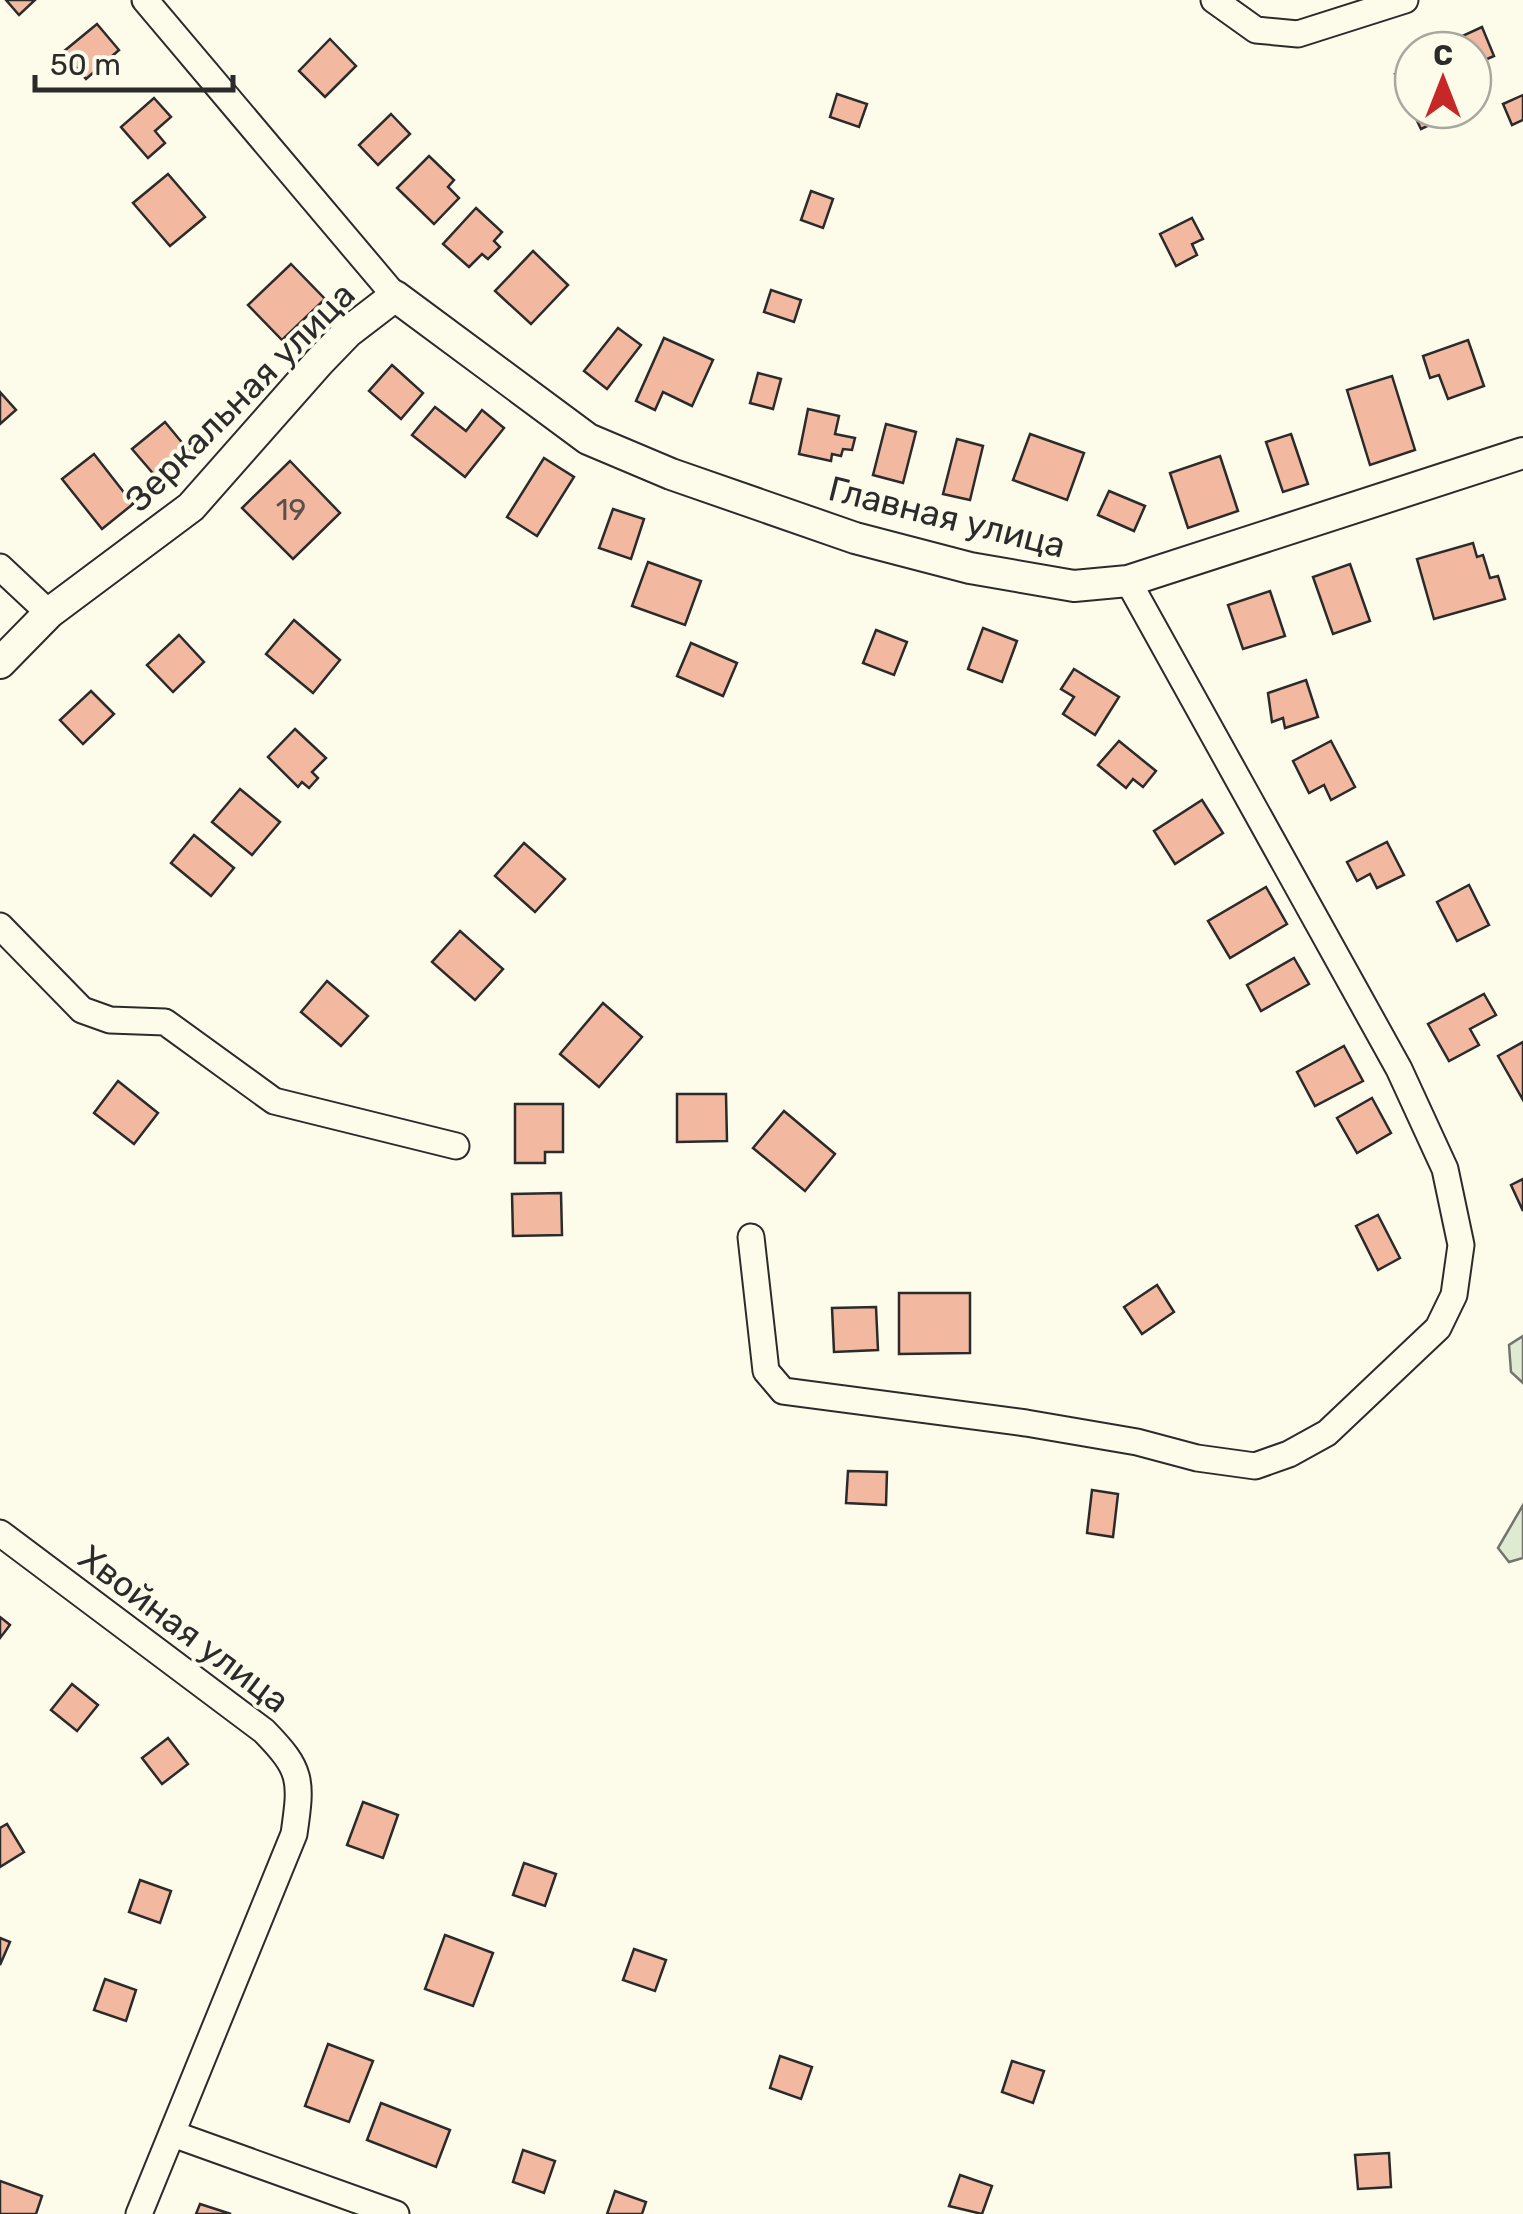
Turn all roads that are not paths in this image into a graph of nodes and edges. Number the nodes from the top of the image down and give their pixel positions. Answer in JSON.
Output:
{"nodes":[{"id":1,"x":145,"y":0,"type":"edge"},
{"id":2,"x":1214,"y":0,"type":"edge"},
{"id":3,"x":1405,"y":0,"type":"edge"},
{"id":4,"x":395,"y":296,"type":"junction"},
{"id":5,"x":1523,"y":454,"type":"edge"},
{"id":6,"x":0,"y":567,"type":"edge"},
{"id":7,"x":1128,"y":580,"type":"junction"},
{"id":8,"x":49,"y":613,"type":"junction"},
{"id":9,"x":0,"y":663,"type":"edge"},
{"id":10,"x":0,"y":926,"type":"edge"},
{"id":11,"x":456,"y":1146,"type":"dead end"},
{"id":12,"x":751,"y":1238,"type":"dead end"},
{"id":13,"x":0,"y":1534,"type":"edge"},
{"id":14,"x":173,"y":2134,"type":"junction"},
{"id":15,"x":139,"y":2214,"type":"edge"},
{"id":16,"x":396,"y":2214,"type":"edge"}],
"edges":[{"from":1,"to":4,"type":"street"},
{"from":2,"to":3,"type":"street"},
{"from":4,"to":7,"type":"street","name":"Главная улица"},
{"from":4,"to":8,"type":"street","name":"Зеркальная улица"},
{"from":5,"to":7,"type":"street","name":"Главная улица"},
{"from":6,"to":8,"type":"street"},
{"from":7,"to":12,"type":"street"},
{"from":8,"to":9,"type":"street","name":"Зеркальная улица"},
{"from":10,"to":11,"type":"street"},
{"from":13,"to":14,"type":"street","name":"Хвойная улица"},
{"from":14,"to":15,"type":"street"},
{"from":14,"to":16,"type":"street"}]}
